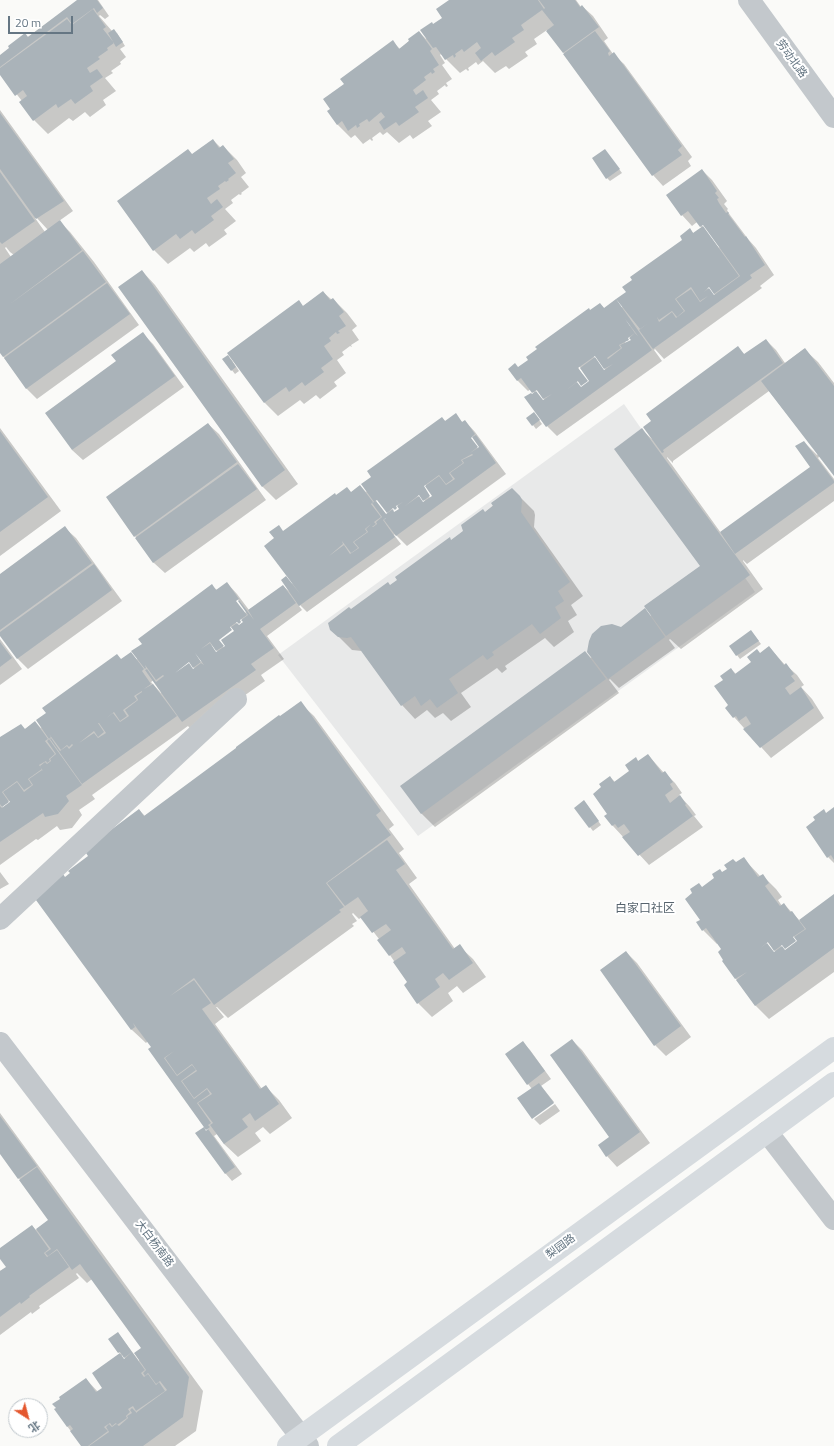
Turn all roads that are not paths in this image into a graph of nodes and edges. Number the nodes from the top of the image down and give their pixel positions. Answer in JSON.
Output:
{"nodes":[{"id":1,"x":749,"y":0,"type":"edge"},
{"id":2,"x":834,"y":117,"type":"edge"},
{"id":3,"x":236,"y":699,"type":"dead end"},
{"id":4,"x":0,"y":919,"type":"edge"},
{"id":5,"x":0,"y":1042,"type":"edge"},
{"id":6,"x":834,"y":1048,"type":"edge"},
{"id":7,"x":834,"y":1083,"type":"edge"},
{"id":8,"x":767,"y":1132,"type":"junction"},
{"id":9,"x":834,"y":1219,"type":"edge"},
{"id":10,"x":299,"y":1443,"type":"edge"},
{"id":11,"x":338,"y":1446,"type":"edge"}],
"edges":[{"from":1,"to":2,"type":"street","name":"劳动北路"},
{"from":3,"to":4,"type":"street"},
{"from":5,"to":10,"type":"street","name":"大白杨南路"},
{"from":6,"to":10,"type":"main road","name":"梨园路"},
{"from":7,"to":8,"type":"main road"},
{"from":8,"to":9,"type":"street"},
{"from":8,"to":11,"type":"main road"}]}
